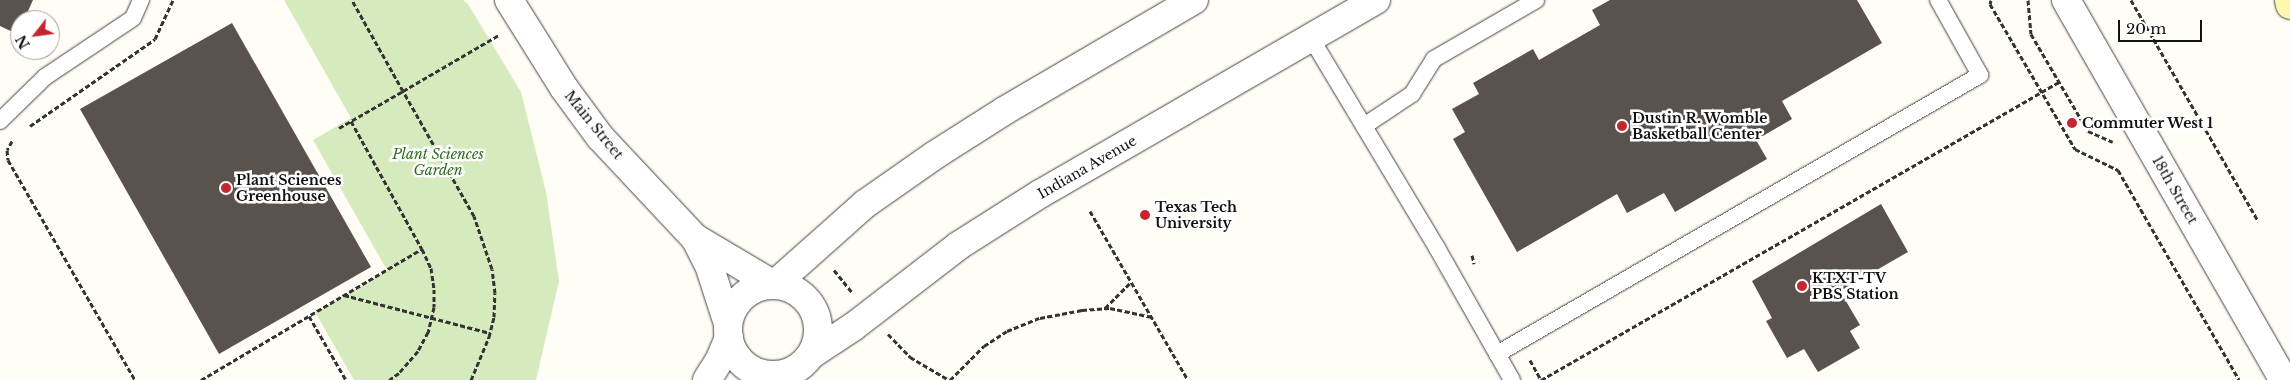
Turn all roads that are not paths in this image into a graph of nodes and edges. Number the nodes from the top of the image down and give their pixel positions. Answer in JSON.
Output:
{"nodes":[{"id":1,"x":140,"y":0,"type":"edge"},
{"id":2,"x":510,"y":0,"type":"edge"},
{"id":3,"x":1194,"y":0,"type":"edge"},
{"id":4,"x":1376,"y":0,"type":"edge"},
{"id":5,"x":1536,"y":0,"type":"edge"},
{"id":6,"x":1938,"y":0,"type":"edge"},
{"id":7,"x":2066,"y":0,"type":"edge"},
{"id":8,"x":2289,"y":0,"type":"edge"},
{"id":9,"x":2290,"y":5,"type":"edge"},
{"id":10,"x":1311,"y":38,"type":"junction"},
{"id":11,"x":0,"y":121,"type":"edge"},
{"id":12,"x":1364,"y":126,"type":"junction"},
{"id":13,"x":695,"y":238,"type":"junction"},
{"id":14,"x":774,"y":285,"type":"junction"},
{"id":15,"x":728,"y":331,"type":"junction"},
{"id":16,"x":812,"y":354,"type":"junction"},
{"id":17,"x":1497,"y":354,"type":"junction"},
{"id":18,"x":771,"y":378,"type":"edge"},
{"id":19,"x":708,"y":380,"type":"edge"},
{"id":20,"x":1512,"y":380,"type":"edge"},
{"id":21,"x":2284,"y":380,"type":"edge"}],
"edges":[{"from":1,"to":11,"type":"lane"},
{"from":2,"to":13,"type":"street","name":"Main Street"},
{"from":3,"to":14,"type":"street"},
{"from":4,"to":10,"type":"street","name":"Indiana Avenue"},
{"from":5,"to":12,"type":"lane"},
{"from":6,"to":17,"type":"lane"},
{"from":7,"to":21,"type":"street","name":"18th Street"},
{"from":8,"to":9,"type":"main road"},
{"from":10,"to":12,"type":"lane"},
{"from":10,"to":16,"type":"street","name":"Indiana Avenue"},
{"from":12,"to":17,"type":"lane"},
{"from":13,"to":14,"type":"street","name":"Main Street"},
{"from":13,"to":15,"type":"street","name":"Main Street"},
{"from":14,"to":15,"type":"street"},
{"from":14,"to":16,"type":"street"},
{"from":15,"to":18,"type":"street"},
{"from":15,"to":19,"type":"street"},
{"from":16,"to":18,"type":"street"},
{"from":17,"to":20,"type":"lane"}]}
